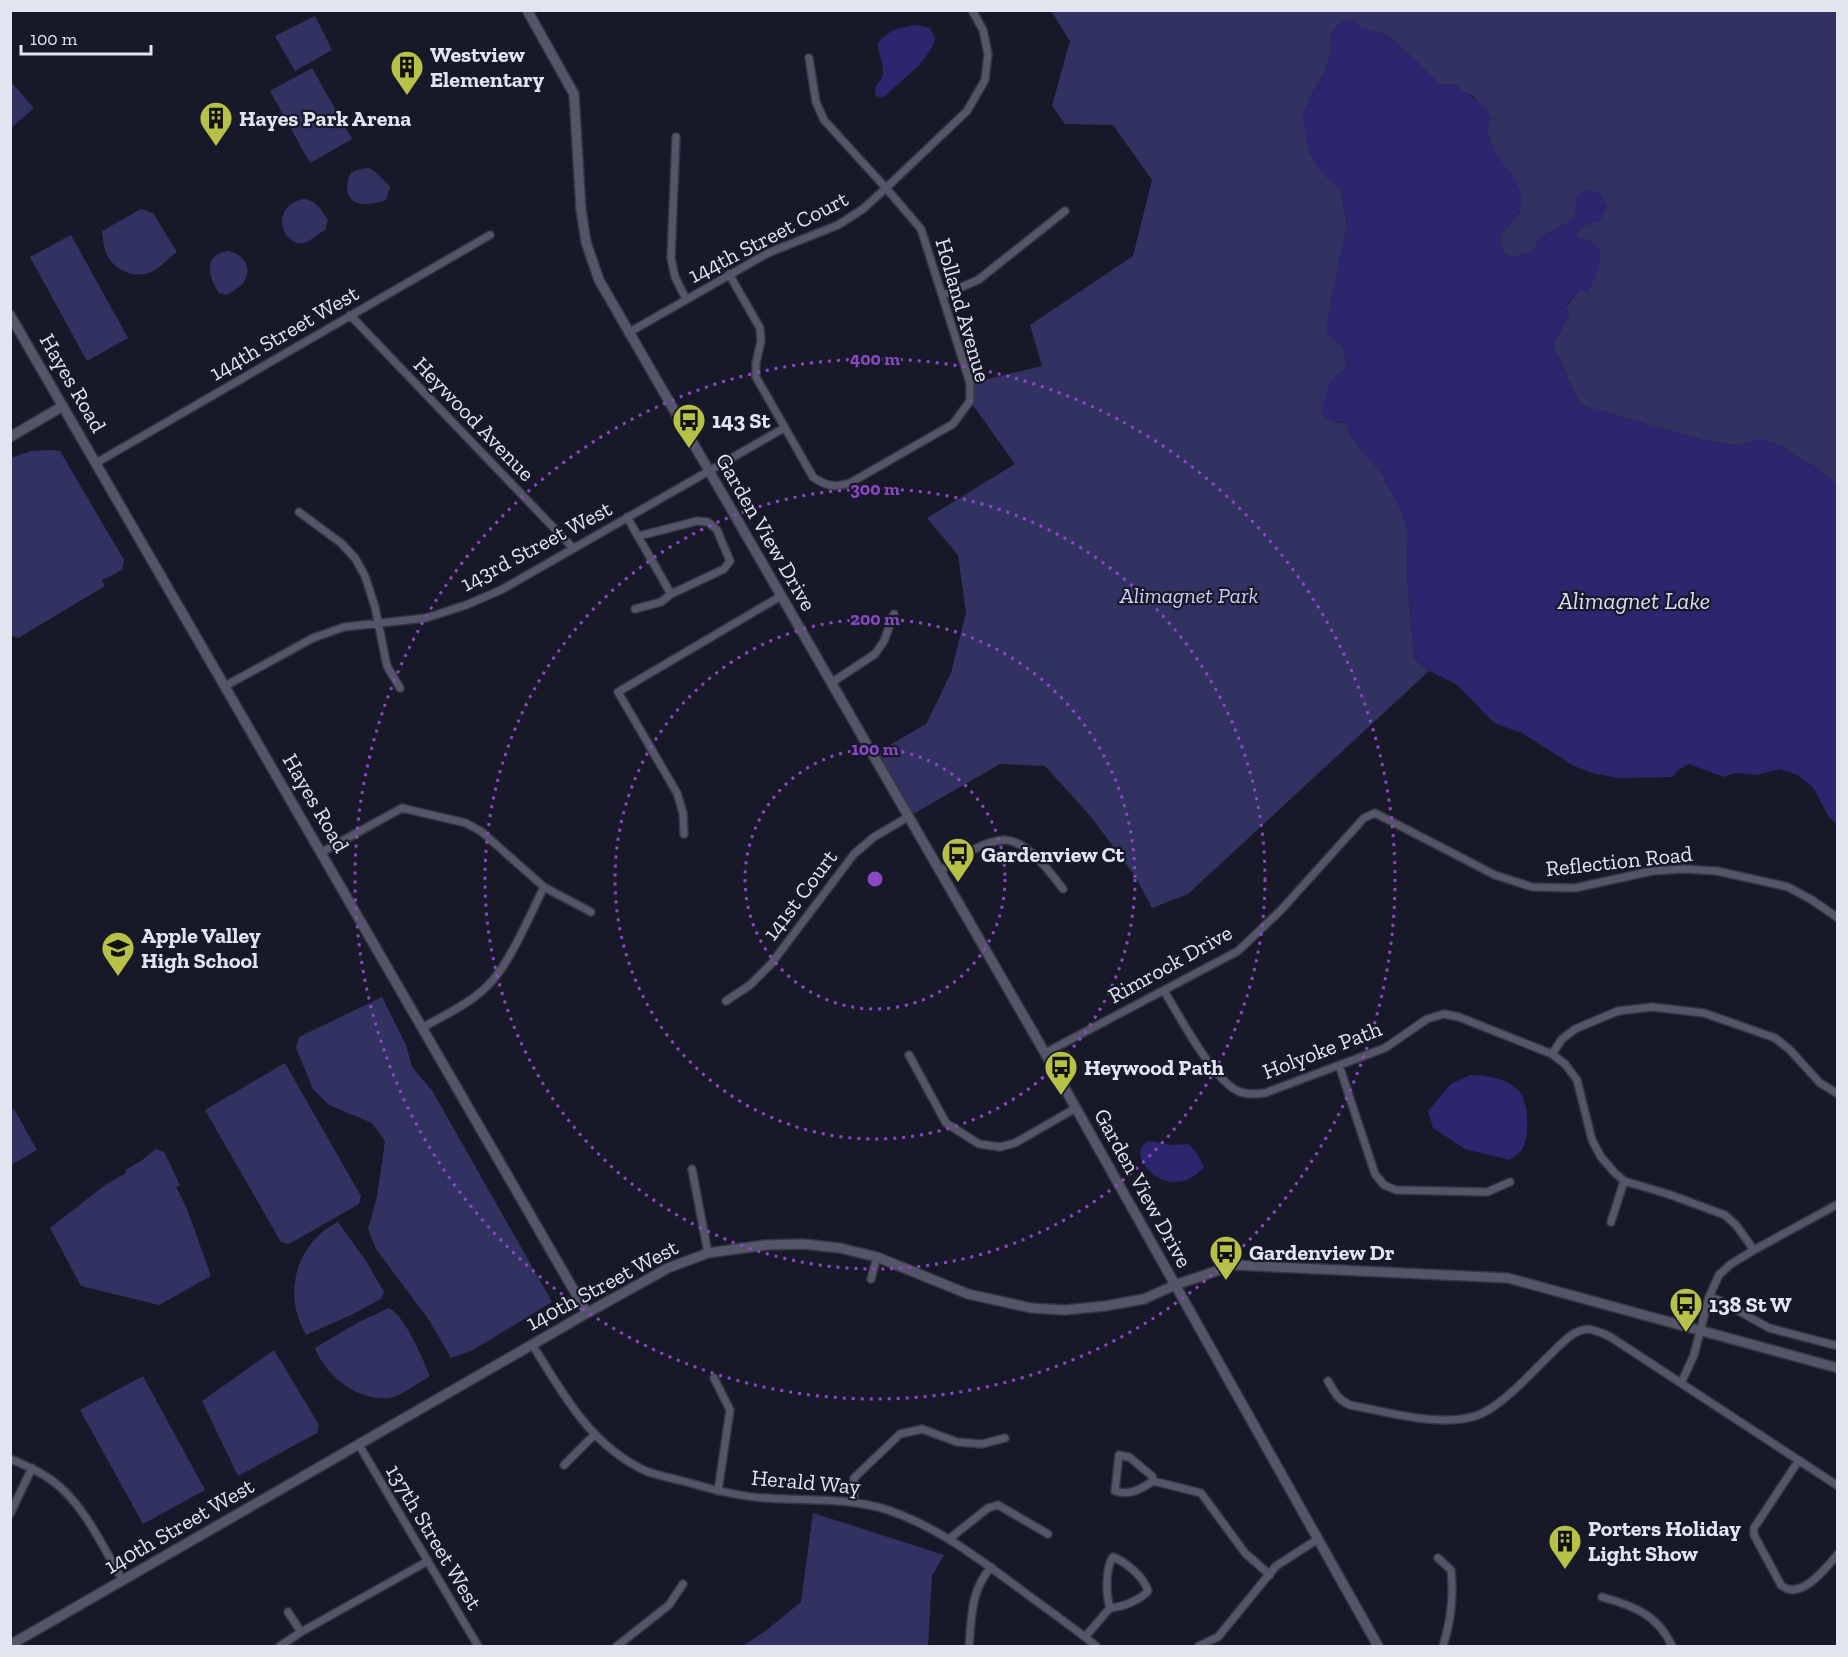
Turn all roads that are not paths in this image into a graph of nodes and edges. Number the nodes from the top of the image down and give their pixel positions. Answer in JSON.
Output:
{"nodes":[{"id":1,"x":526,"y":10,"type":"edge"},
{"id":2,"x":972,"y":10,"type":"edge"},
{"id":3,"x":809,"y":58,"type":"dead end"},
{"id":4,"x":676,"y":137,"type":"dead end"},
{"id":5,"x":886,"y":188,"type":"junction"},
{"id":6,"x":1065,"y":211,"type":"dead end"},
{"id":7,"x":490,"y":235,"type":"dead end"},
{"id":8,"x":729,"y":274,"type":"junction"},
{"id":9,"x":943,"y":295,"type":"junction"},
{"id":10,"x":686,"y":299,"type":"junction"},
{"id":11,"x":10,"y":315,"type":"edge"},
{"id":12,"x":350,"y":315,"type":"junction"},
{"id":13,"x":628,"y":333,"type":"junction"},
{"id":14,"x":63,"y":406,"type":"junction"},
{"id":15,"x":784,"y":428,"type":"junction"},
{"id":16,"x":10,"y":436,"type":"edge"},
{"id":17,"x":96,"y":463,"type":"junction"},
{"id":18,"x":708,"y":470,"type":"junction"},
{"id":19,"x":299,"y":512,"type":"dead end"},
{"id":20,"x":627,"y":518,"type":"junction"},
{"id":21,"x":639,"y":536,"type":"junction"},
{"id":22,"x":573,"y":548,"type":"junction"},
{"id":23,"x":671,"y":594,"type":"junction"},
{"id":24,"x":781,"y":596,"type":"junction"},
{"id":25,"x":635,"y":609,"type":"dead end"},
{"id":26,"x":894,"y":614,"type":"dead end"},
{"id":27,"x":380,"y":623,"type":"junction"},
{"id":28,"x":831,"y":683,"type":"junction"},
{"id":29,"x":225,"y":686,"type":"junction"},
{"id":30,"x":400,"y":688,"type":"dead end"},
{"id":31,"x":1375,"y":813,"type":"joint"},
{"id":32,"x":909,"y":817,"type":"junction"},
{"id":33,"x":684,"y":834,"type":"dead end"},
{"id":34,"x":322,"y":852,"type":"junction"},
{"id":35,"x":940,"y":871,"type":"junction"},
{"id":36,"x":544,"y":887,"type":"junction"},
{"id":37,"x":1063,"y":889,"type":"dead end"},
{"id":38,"x":591,"y":912,"type":"dead end"},
{"id":39,"x":1838,"y":918,"type":"edge"},
{"id":40,"x":1164,"y":991,"type":"junction"},
{"id":41,"x":726,"y":1001,"type":"dead end"},
{"id":42,"x":422,"y":1028,"type":"junction"},
{"id":43,"x":1045,"y":1053,"type":"junction"},
{"id":44,"x":1552,"y":1054,"type":"junction"},
{"id":45,"x":909,"y":1055,"type":"dead end"},
{"id":46,"x":1340,"y":1065,"type":"junction"},
{"id":47,"x":1838,"y":1094,"type":"edge"},
{"id":48,"x":1076,"y":1108,"type":"junction"},
{"id":49,"x":692,"y":1169,"type":"dead end"},
{"id":50,"x":1624,"y":1181,"type":"junction"},
{"id":51,"x":1510,"y":1182,"type":"dead end"},
{"id":52,"x":1838,"y":1204,"type":"edge"},
{"id":53,"x":1611,"y":1222,"type":"dead end"},
{"id":54,"x":1754,"y":1250,"type":"junction"},
{"id":55,"x":708,"y":1252,"type":"junction"},
{"id":56,"x":877,"y":1257,"type":"junction"},
{"id":57,"x":871,"y":1279,"type":"dead end"},
{"id":58,"x":1175,"y":1285,"type":"junction"},
{"id":59,"x":1709,"y":1297,"type":"junction"},
{"id":60,"x":587,"y":1312,"type":"junction"},
{"id":61,"x":1700,"y":1330,"type":"junction"},
{"id":62,"x":532,"y":1344,"type":"junction"},
{"id":63,"x":1838,"y":1346,"type":"edge"},
{"id":64,"x":1838,"y":1368,"type":"edge"},
{"id":65,"x":714,"y":1378,"type":"dead end"},
{"id":66,"x":1328,"y":1381,"type":"dead end"},
{"id":67,"x":1681,"y":1383,"type":"junction"},
{"id":68,"x":594,"y":1435,"type":"junction"},
{"id":69,"x":1005,"y":1438,"type":"dead end"},
{"id":70,"x":359,"y":1445,"type":"junction"},
{"id":71,"x":10,"y":1459,"type":"edge"},
{"id":72,"x":1799,"y":1460,"type":"junction"},
{"id":73,"x":564,"y":1465,"type":"dead end"},
{"id":74,"x":32,"y":1468,"type":"junction"},
{"id":75,"x":1153,"y":1482,"type":"junction"},
{"id":76,"x":1838,"y":1486,"type":"edge"},
{"id":77,"x":718,"y":1491,"type":"junction"},
{"id":78,"x":854,"y":1502,"type":"junction"},
{"id":79,"x":10,"y":1514,"type":"edge"},
{"id":80,"x":1048,"y":1533,"type":"dead end"},
{"id":81,"x":949,"y":1539,"type":"junction"},
{"id":82,"x":1318,"y":1539,"type":"junction"},
{"id":83,"x":1838,"y":1554,"type":"edge"},
{"id":84,"x":1438,"y":1558,"type":"dead end"},
{"id":85,"x":428,"y":1561,"type":"junction"},
{"id":86,"x":991,"y":1567,"type":"junction"},
{"id":87,"x":1270,"y":1575,"type":"junction"},
{"id":88,"x":123,"y":1581,"type":"junction"},
{"id":89,"x":683,"y":1584,"type":"dead end"},
{"id":90,"x":1602,"y":1597,"type":"dead end"},
{"id":91,"x":1110,"y":1608,"type":"junction"},
{"id":92,"x":288,"y":1612,"type":"dead end"},
{"id":93,"x":301,"y":1632,"type":"junction"},
{"id":94,"x":1086,"y":1637,"type":"junction"},
{"id":95,"x":10,"y":1646,"type":"edge"},
{"id":96,"x":280,"y":1647,"type":"edge"},
{"id":97,"x":478,"y":1647,"type":"edge"},
{"id":98,"x":617,"y":1647,"type":"edge"},
{"id":99,"x":969,"y":1647,"type":"edge"},
{"id":100,"x":1096,"y":1647,"type":"edge"},
{"id":101,"x":1199,"y":1647,"type":"edge"},
{"id":102,"x":1378,"y":1647,"type":"edge"},
{"id":103,"x":1443,"y":1647,"type":"edge"},
{"id":104,"x":1672,"y":1647,"type":"edge"}],
"edges":[{"from":1,"to":13,"type":"street","name":"Garden View Drive"},
{"from":2,"to":5,"type":"street","name":"144th Street Court"},
{"from":3,"to":5,"type":"street","name":"Holland Avenue"},
{"from":4,"to":10,"type":"street"},
{"from":5,"to":8,"type":"street","name":"144th Street Court"},
{"from":5,"to":9,"type":"street","name":"Holland Avenue"},
{"from":6,"to":9,"type":"street"},
{"from":7,"to":12,"type":"street","name":"144th Street West"},
{"from":8,"to":10,"type":"street","name":"144th Street Court"},
{"from":8,"to":15,"type":"street","name":"Holland Avenue"},
{"from":9,"to":15,"type":"street","name":"Holland Avenue"},
{"from":10,"to":13,"type":"street","name":"144th Street Court"},
{"from":11,"to":14,"type":"street","name":"Hayes Road"},
{"from":12,"to":17,"type":"street","name":"144th Street West"},
{"from":12,"to":22,"type":"street","name":"Heywood Avenue"},
{"from":13,"to":18,"type":"street","name":"Garden View Drive"},
{"from":14,"to":16,"type":"street"},
{"from":14,"to":17,"type":"street","name":"Hayes Road"},
{"from":15,"to":18,"type":"street","name":"143rd Street West"},
{"from":17,"to":29,"type":"street","name":"Hayes Road"},
{"from":18,"to":20,"type":"street","name":"143rd Street West"},
{"from":18,"to":24,"type":"street","name":"Garden View Drive"},
{"from":19,"to":27,"type":"street"},
{"from":20,"to":21,"type":"street"},
{"from":20,"to":22,"type":"street","name":"143rd Street West"},
{"from":21,"to":23,"type":"street"},
{"from":21,"to":23,"type":"street"},
{"from":22,"to":27,"type":"street","name":"143rd Street West"},
{"from":23,"to":25,"type":"street"},
{"from":24,"to":28,"type":"street","name":"Garden View Drive"},
{"from":24,"to":33,"type":"street"},
{"from":26,"to":28,"type":"street"},
{"from":27,"to":29,"type":"street","name":"143rd Street West"},
{"from":27,"to":30,"type":"street"},
{"from":28,"to":32,"type":"street","name":"Garden View Drive"},
{"from":29,"to":34,"type":"street","name":"Hayes Road"},
{"from":31,"to":39,"type":"street","name":"Reflection Road"},
{"from":31,"to":40,"type":"street","name":"Rimrock Drive"},
{"from":32,"to":35,"type":"street","name":"Garden View Drive"},
{"from":32,"to":41,"type":"street","name":"141st Court"},
{"from":34,"to":36,"type":"street"},
{"from":34,"to":42,"type":"street","name":"Hayes Road"},
{"from":35,"to":37,"type":"street"},
{"from":35,"to":43,"type":"street","name":"Garden View Drive"},
{"from":36,"to":38,"type":"street"},
{"from":36,"to":42,"type":"street"},
{"from":40,"to":43,"type":"street","name":"Rimrock Drive"},
{"from":40,"to":46,"type":"street","name":"Holyoke Path"},
{"from":42,"to":60,"type":"street","name":"Hayes Road"},
{"from":43,"to":48,"type":"street","name":"Garden View Drive"},
{"from":44,"to":46,"type":"street","name":"Holyoke Path"},
{"from":44,"to":47,"type":"street"},
{"from":44,"to":50,"type":"street","name":"Holyoke Path"},
{"from":45,"to":48,"type":"street"},
{"from":46,"to":51,"type":"street"},
{"from":48,"to":58,"type":"street","name":"Garden View Drive"},
{"from":49,"to":55,"type":"street"},
{"from":50,"to":53,"type":"street"},
{"from":50,"to":54,"type":"street","name":"Holyoke Path"},
{"from":52,"to":54,"type":"street"},
{"from":54,"to":59,"type":"street"},
{"from":55,"to":56,"type":"street","name":"140th Street West"},
{"from":55,"to":60,"type":"street","name":"140th Street West"},
{"from":56,"to":57,"type":"street"},
{"from":56,"to":58,"type":"street","name":"140th Street West"},
{"from":58,"to":61,"type":"street","name":"140th Street West"},
{"from":58,"to":82,"type":"street","name":"Garden View Drive"},
{"from":59,"to":61,"type":"street"},
{"from":59,"to":63,"type":"street"},
{"from":60,"to":62,"type":"street","name":"140th Street West"},
{"from":61,"to":64,"type":"street","name":"140th Street West"},
{"from":61,"to":67,"type":"street"},
{"from":62,"to":68,"type":"street","name":"Herald Way"},
{"from":62,"to":70,"type":"street","name":"140th Street West"},
{"from":65,"to":77,"type":"street"},
{"from":66,"to":67,"type":"street"},
{"from":67,"to":72,"type":"street"},
{"from":68,"to":73,"type":"street"},
{"from":68,"to":77,"type":"street","name":"Herald Way"},
{"from":69,"to":78,"type":"street"},
{"from":70,"to":85,"type":"street","name":"137th Street West"},
{"from":70,"to":88,"type":"street","name":"140th Street West"},
{"from":71,"to":74,"type":"street"},
{"from":72,"to":76,"type":"street"},
{"from":72,"to":83,"type":"street"},
{"from":74,"to":79,"type":"street"},
{"from":74,"to":88,"type":"street"},
{"from":75,"to":75,"type":"street"},
{"from":75,"to":87,"type":"street"},
{"from":77,"to":78,"type":"street","name":"Herald Way"},
{"from":78,"to":81,"type":"street","name":"Herald Way"},
{"from":80,"to":81,"type":"street"},
{"from":81,"to":86,"type":"street","name":"Herald Way"},
{"from":82,"to":87,"type":"street"},
{"from":82,"to":102,"type":"street","name":"Garden View Drive"},
{"from":84,"to":103,"type":"street"},
{"from":85,"to":93,"type":"street"},
{"from":85,"to":97,"type":"street","name":"137th Street West"},
{"from":86,"to":94,"type":"street","name":"Herald Way"},
{"from":86,"to":99,"type":"street"},
{"from":87,"to":101,"type":"street"},
{"from":88,"to":95,"type":"street","name":"140th Street West"},
{"from":89,"to":98,"type":"street"},
{"from":90,"to":104,"type":"street"},
{"from":91,"to":91,"type":"street"},
{"from":91,"to":94,"type":"street"},
{"from":92,"to":93,"type":"street"},
{"from":93,"to":96,"type":"street"},
{"from":94,"to":100,"type":"street","name":"Herald Way"}]}
